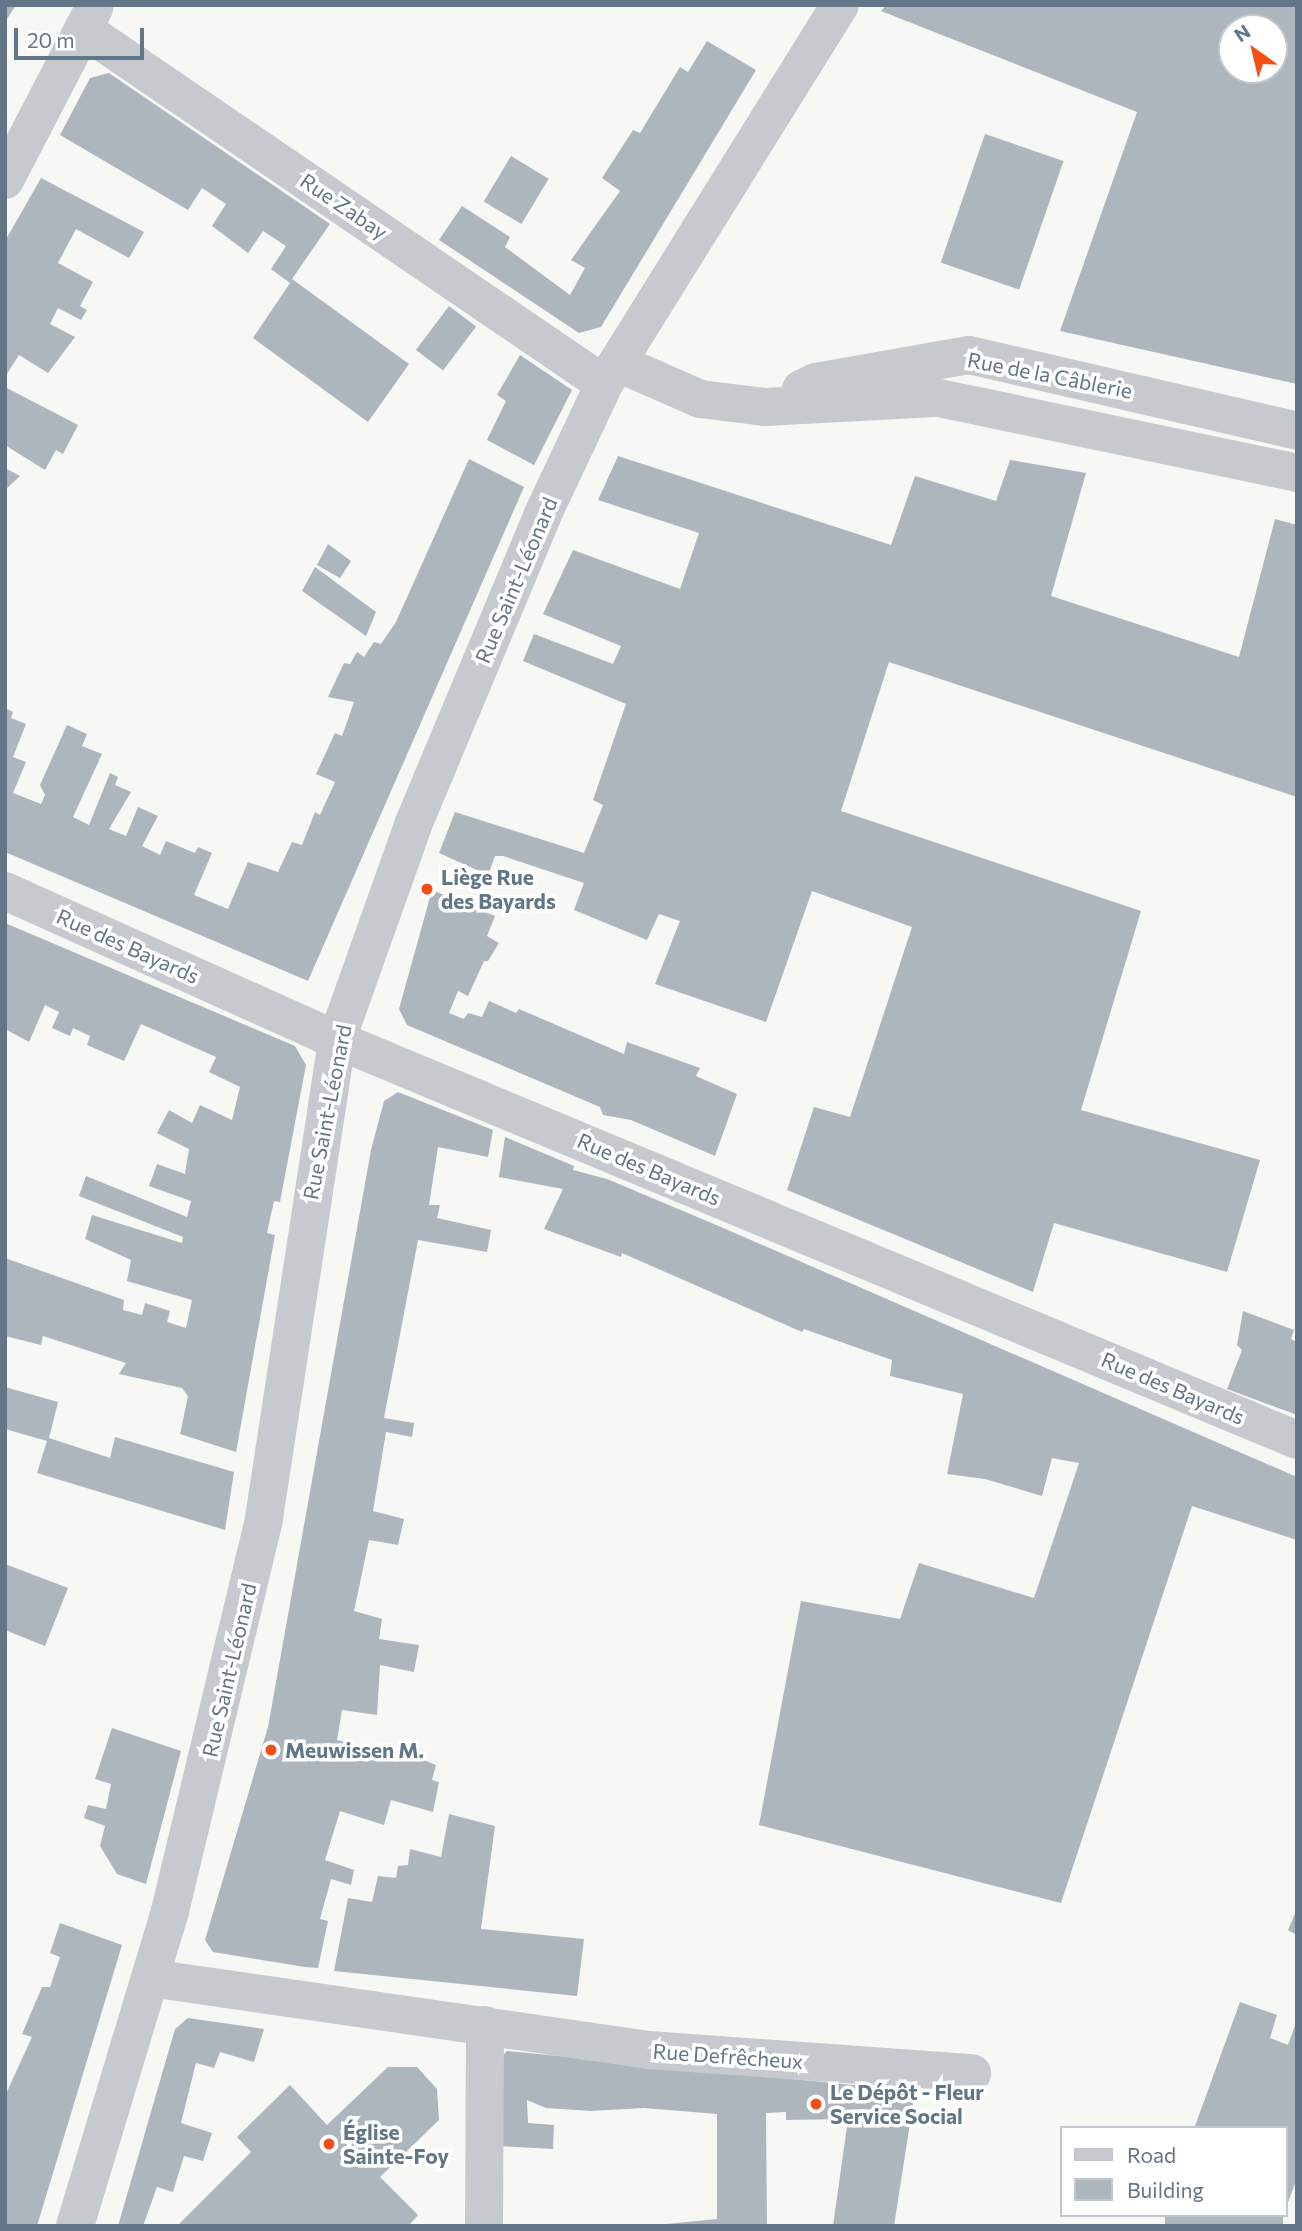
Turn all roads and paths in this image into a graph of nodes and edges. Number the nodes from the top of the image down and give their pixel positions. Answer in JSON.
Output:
{"nodes":[{"id":1,"x":840,"y":5,"type":"edge"},
{"id":2,"x":89,"y":17,"type":"edge"},
{"id":3,"x":5,"y":180,"type":"edge"},
{"id":4,"x":611,"y":374,"type":"junction"},
{"id":5,"x":765,"y":407,"type":"junction"},
{"id":6,"x":1297,"y":432,"type":"edge"},
{"id":7,"x":1297,"y":473,"type":"edge"},
{"id":8,"x":5,"y":891,"type":"edge"},
{"id":9,"x":337,"y":1039,"type":"junction"},
{"id":10,"x":1297,"y":1440,"type":"edge"},
{"id":11,"x":150,"y":1978,"type":"junction"},
{"id":12,"x":485,"y":2025,"type":"junction"},
{"id":13,"x":972,"y":2073,"type":"dead end"},
{"id":14,"x":75,"y":2226,"type":"edge"},
{"id":15,"x":484,"y":2226,"type":"edge"}],
"edges":[{"from":1,"to":4,"type":"street","name":"Rue Saint-Léonard"},
{"from":2,"to":3,"type":"street"},
{"from":2,"to":4,"type":"street","name":"Rue Zabay"},
{"from":4,"to":5,"type":"street","name":"Rue de la Câblerie"},
{"from":4,"to":9,"type":"street","name":"Rue Saint-Léonard"},
{"from":5,"to":6,"type":"street","name":"Rue de la Câblerie"},
{"from":5,"to":7,"type":"street","name":"Rue de la Câblerie"},
{"from":8,"to":9,"type":"street","name":"Rue des Bayards"},
{"from":9,"to":10,"type":"street","name":"Rue des Bayards"},
{"from":9,"to":11,"type":"street","name":"Rue Saint-Léonard"},
{"from":11,"to":12,"type":"street","name":"Rue Defrêcheux"},
{"from":11,"to":14,"type":"street","name":"Rue Saint-Léonard"},
{"from":12,"to":13,"type":"street","name":"Rue Defrêcheux"},
{"from":12,"to":15,"type":"street"}]}
